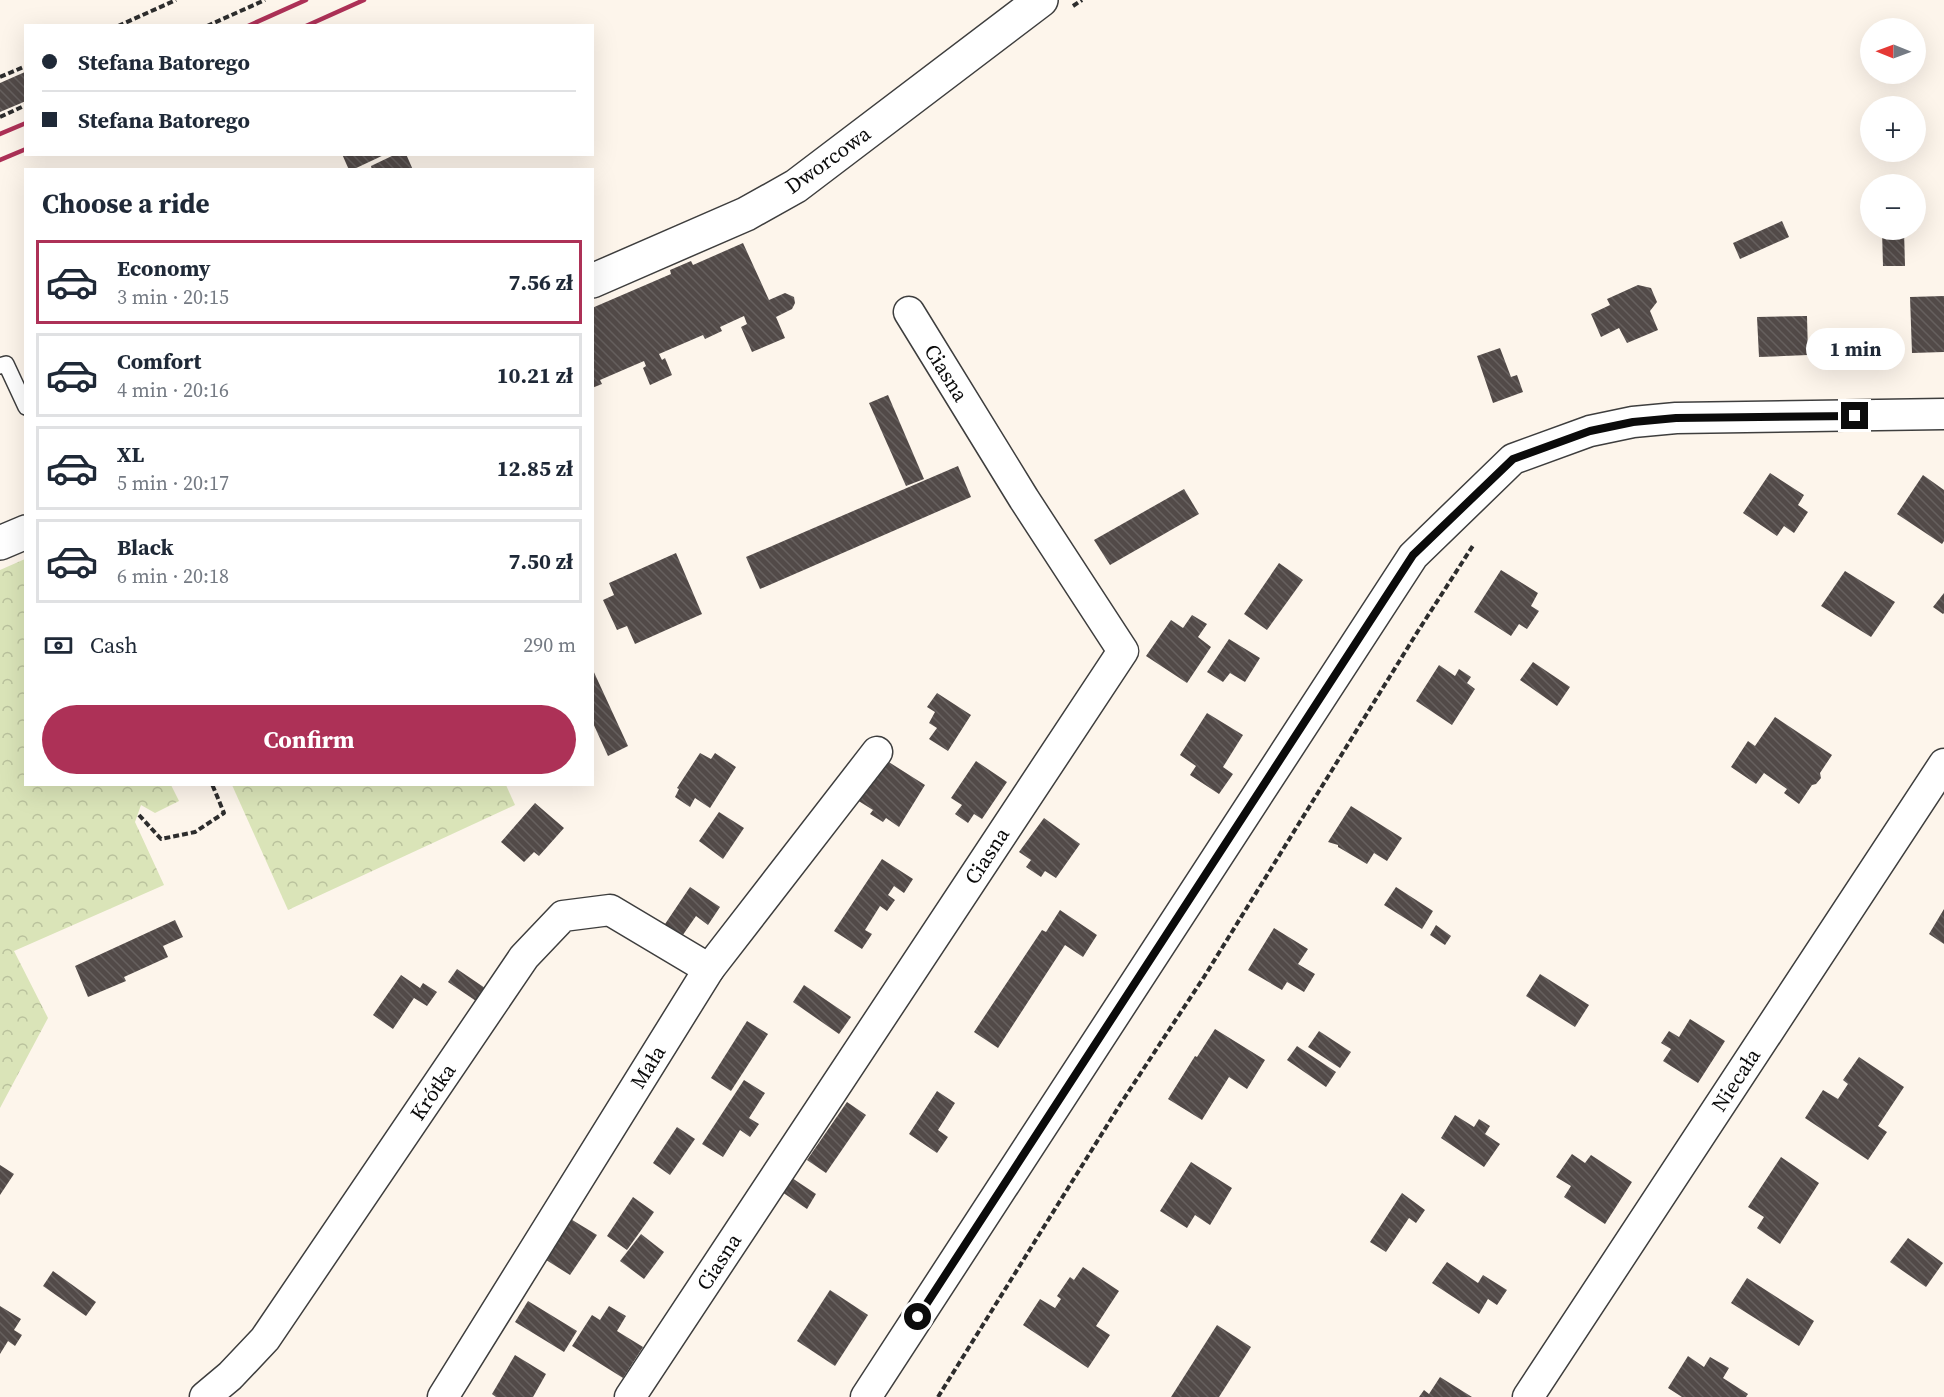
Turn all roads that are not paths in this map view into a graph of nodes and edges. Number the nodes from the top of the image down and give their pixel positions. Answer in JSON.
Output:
{"nodes":[{"id":1,"x":1041,"y":0,"type":"edge"},
{"id":2,"x":594,"y":280,"type":"edge"},
{"id":3,"x":909,"y":312,"type":"dead end"},
{"id":4,"x":0,"y":366,"type":"edge"},
{"id":5,"x":24,"y":403,"type":"edge"},
{"id":6,"x":1944,"y":414,"type":"edge"},
{"id":7,"x":24,"y":533,"type":"edge"},
{"id":8,"x":0,"y":543,"type":"edge"},
{"id":9,"x":877,"y":752,"type":"dead end"},
{"id":10,"x":1944,"y":764,"type":"edge"},
{"id":11,"x":709,"y":969,"type":"junction"},
{"id":12,"x":205,"y":1397,"type":"edge"},
{"id":13,"x":443,"y":1397,"type":"edge"},
{"id":14,"x":630,"y":1397,"type":"edge"},
{"id":15,"x":866,"y":1397,"type":"edge"},
{"id":16,"x":1528,"y":1397,"type":"edge"}],
"edges":[{"from":1,"to":2,"type":"street","name":"Dworcowa"},
{"from":3,"to":14,"type":"street","name":"Ciasna"},
{"from":4,"to":5,"type":"lane"},
{"from":6,"to":15,"type":"street"},
{"from":7,"to":8,"type":"street"},
{"from":9,"to":11,"type":"street","name":"Mała"},
{"from":10,"to":16,"type":"street","name":"Niecała"},
{"from":11,"to":12,"type":"street","name":"Krótka"},
{"from":11,"to":13,"type":"street","name":"Mała"}]}
